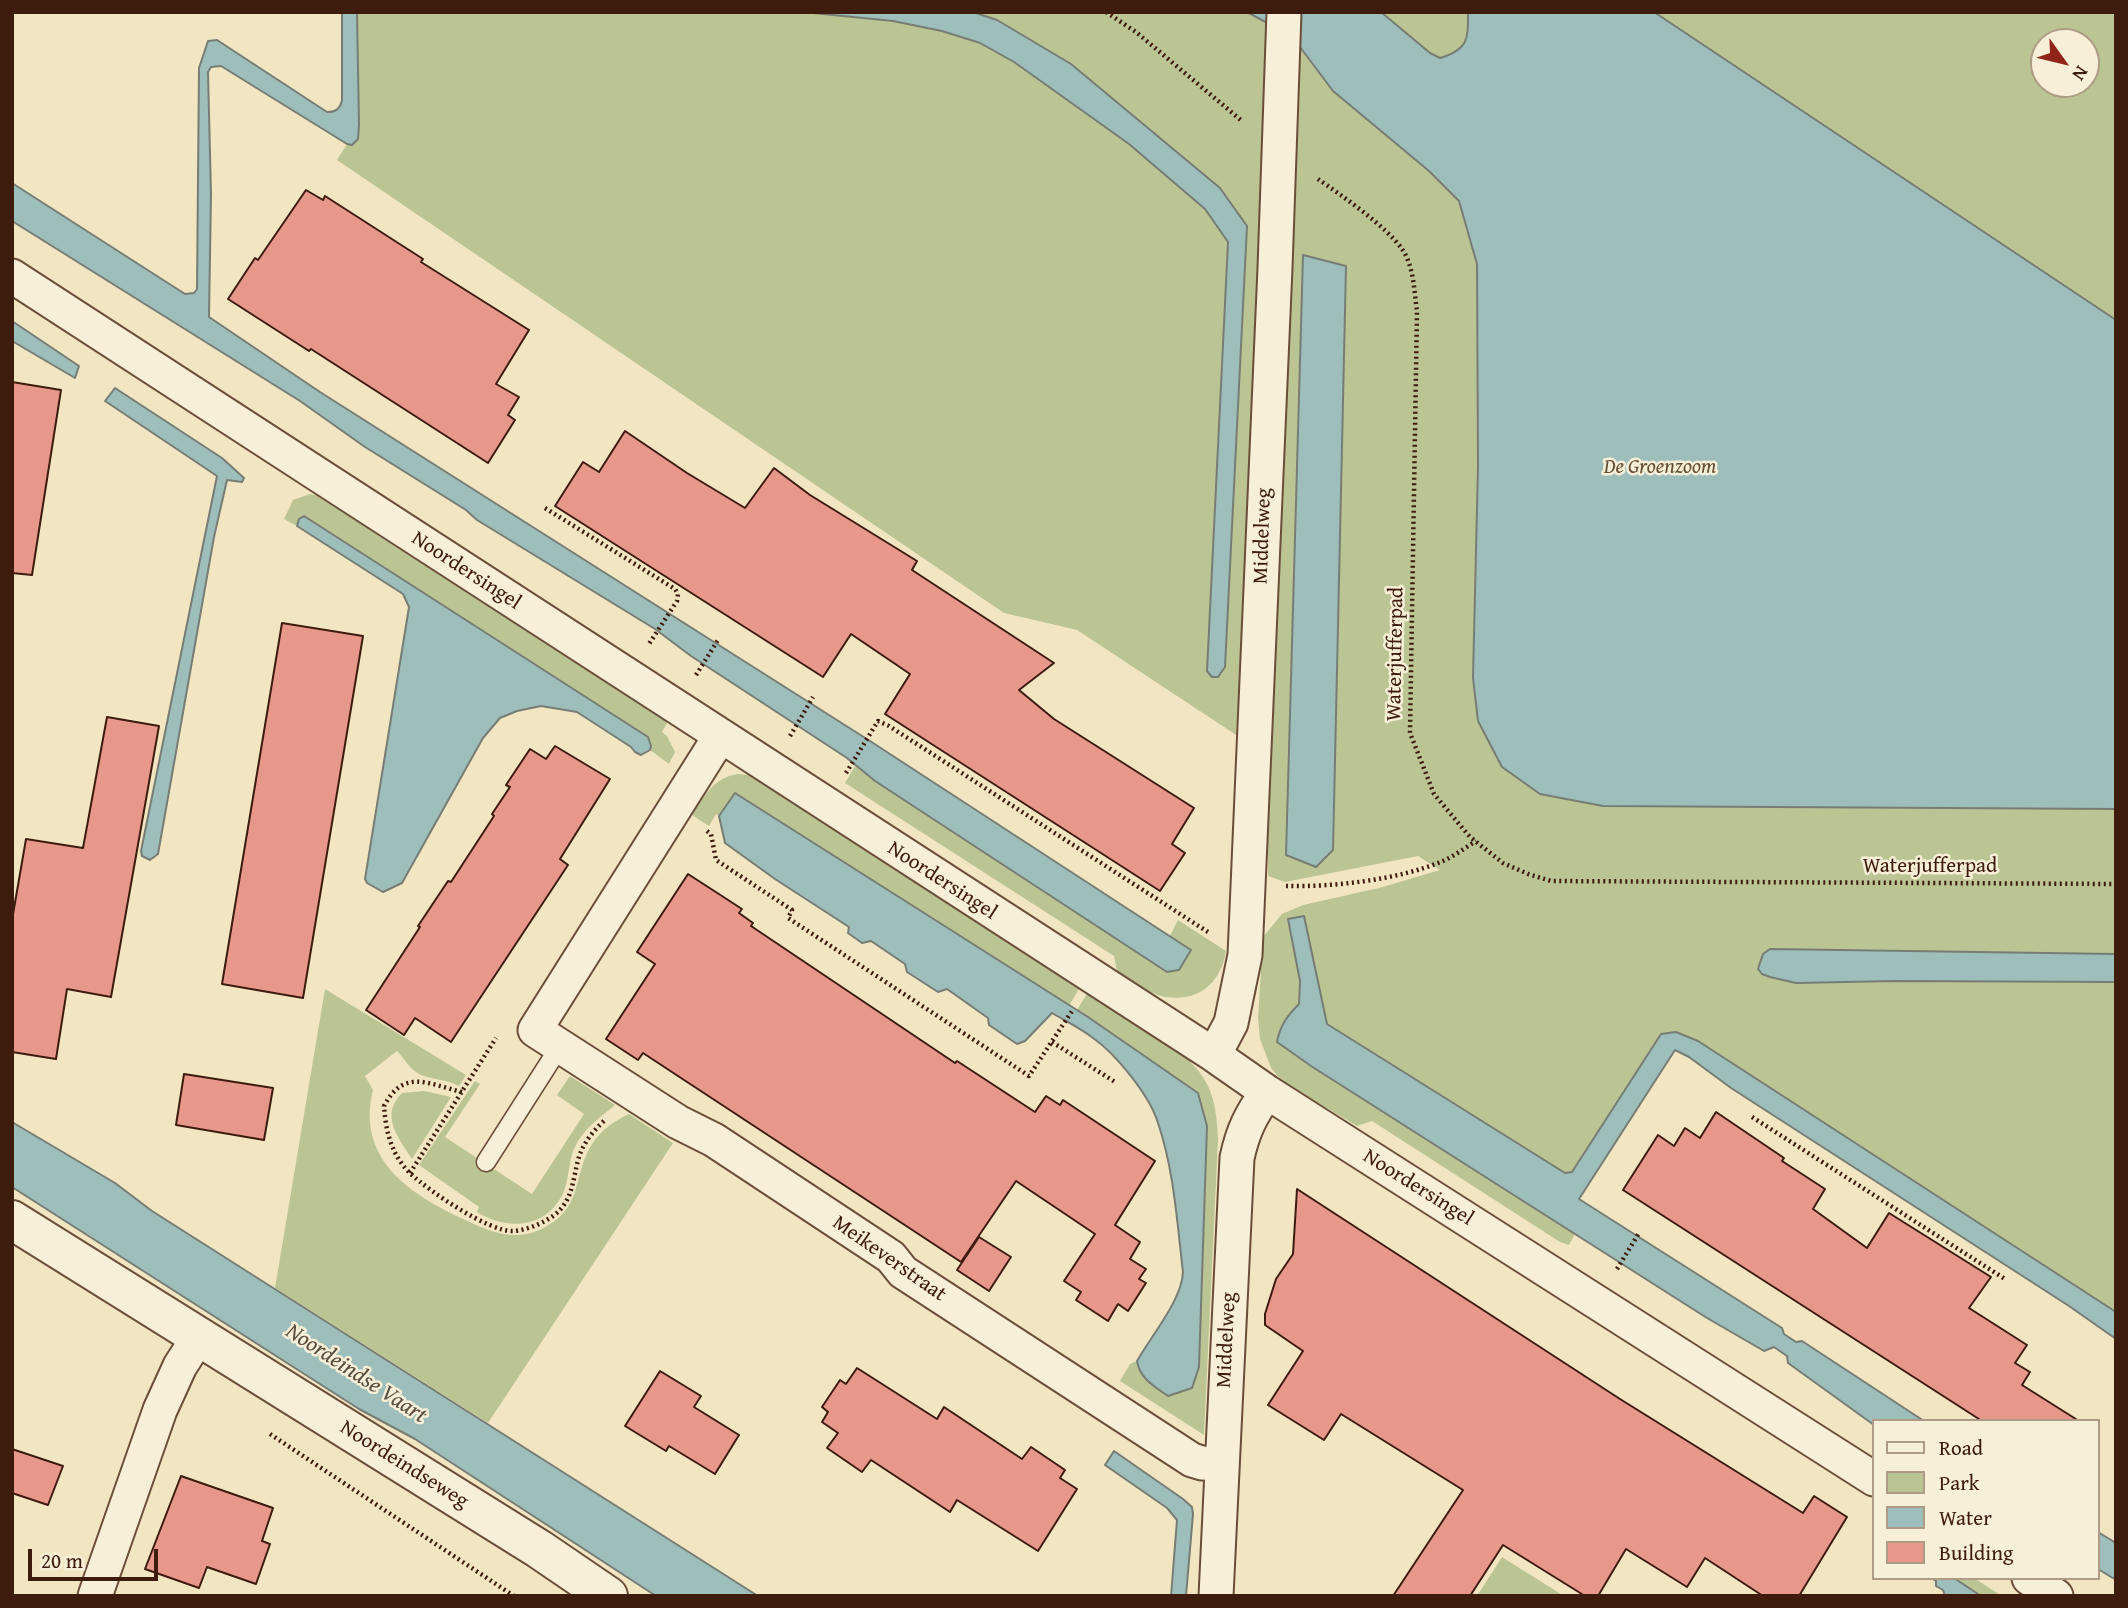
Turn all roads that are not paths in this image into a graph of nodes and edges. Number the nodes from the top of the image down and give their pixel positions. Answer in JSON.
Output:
{"nodes":[{"id":1,"x":1284,"y":12,"type":"edge"},
{"id":2,"x":12,"y":276,"type":"edge"},
{"id":3,"x":719,"y":738,"type":"junction"},
{"id":4,"x":547,"y":1038,"type":"junction"},
{"id":5,"x":1214,"y":1055,"type":"junction"},
{"id":6,"x":1267,"y":1093,"type":"junction"},
{"id":7,"x":486,"y":1162,"type":"dead end"},
{"id":8,"x":12,"y":1220,"type":"edge"},
{"id":9,"x":198,"y":1338,"type":"junction"},
{"id":10,"x":1220,"y":1464,"type":"junction"},
{"id":11,"x":1872,"y":1478,"type":"edge"},
{"id":12,"x":2032,"y":1580,"type":"edge"},
{"id":13,"x":95,"y":1596,"type":"edge"},
{"id":14,"x":608,"y":1596,"type":"edge"},
{"id":15,"x":1216,"y":1596,"type":"edge"},
{"id":16,"x":2056,"y":1596,"type":"edge"}],
"edges":[{"from":1,"to":5,"type":"street","name":"Middelweg"},
{"from":2,"to":3,"type":"street","name":"Noordersingel"},
{"from":3,"to":4,"type":"street"},
{"from":3,"to":5,"type":"street","name":"Noordersingel"},
{"from":4,"to":7,"type":"lane"},
{"from":4,"to":10,"type":"street","name":"Meikeverstraat"},
{"from":5,"to":6,"type":"street","name":"Noordersingel"},
{"from":6,"to":10,"type":"street","name":"Middelweg"},
{"from":6,"to":11,"type":"street","name":"Noordersingel"},
{"from":8,"to":9,"type":"street","name":"Noordeindseweg"},
{"from":9,"to":13,"type":"street"},
{"from":9,"to":14,"type":"street","name":"Noordeindseweg"},
{"from":10,"to":15,"type":"street","name":"Middelweg"},
{"from":12,"to":16,"type":"street"}]}
